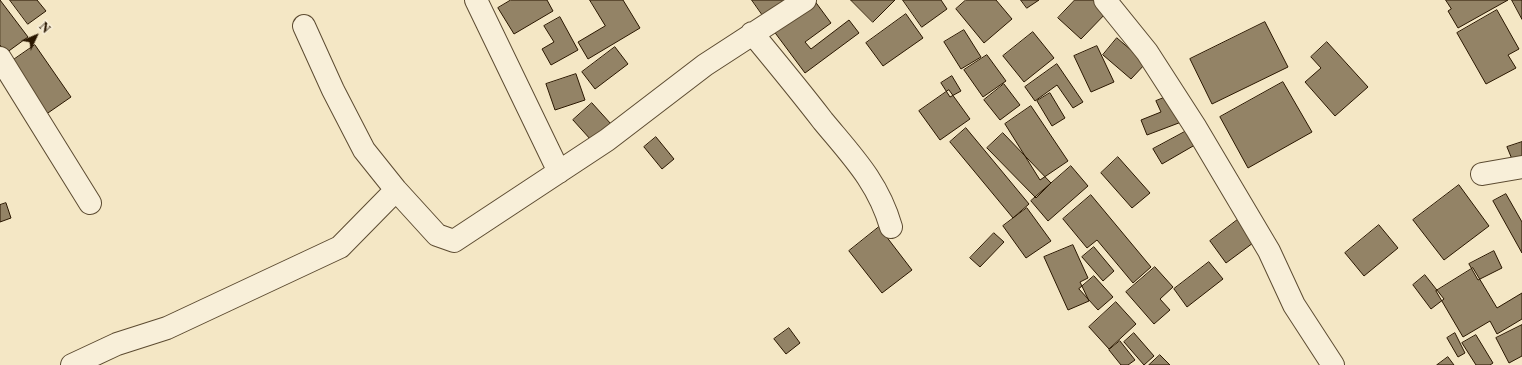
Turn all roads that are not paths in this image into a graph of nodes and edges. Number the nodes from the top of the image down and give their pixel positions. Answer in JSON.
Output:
{"nodes":[{"id":1,"x":476,"y":0,"type":"edge"},
{"id":2,"x":805,"y":0,"type":"edge"},
{"id":3,"x":1105,"y":0,"type":"edge"},
{"id":4,"x":304,"y":26,"type":"dead end"},
{"id":5,"x":752,"y":33,"type":"junction"},
{"id":6,"x":0,"y":58,"type":"edge"},
{"id":7,"x":1522,"y":166,"type":"edge"},
{"id":8,"x":559,"y":172,"type":"junction"},
{"id":9,"x":1482,"y":174,"type":"dead end"},
{"id":10,"x":396,"y":190,"type":"junction"},
{"id":11,"x":90,"y":203,"type":"dead end"},
{"id":12,"x":891,"y":227,"type":"dead end"},
{"id":13,"x":72,"y":365,"type":"edge"},
{"id":14,"x":1333,"y":365,"type":"edge"}],
"edges":[{"from":1,"to":8,"type":"street"},
{"from":2,"to":5,"type":"street"},
{"from":3,"to":14,"type":"street"},
{"from":4,"to":10,"type":"street"},
{"from":5,"to":8,"type":"street"},
{"from":5,"to":12,"type":"street"},
{"from":6,"to":11,"type":"street"},
{"from":7,"to":9,"type":"street"},
{"from":8,"to":10,"type":"street"},
{"from":10,"to":13,"type":"street"}]}
